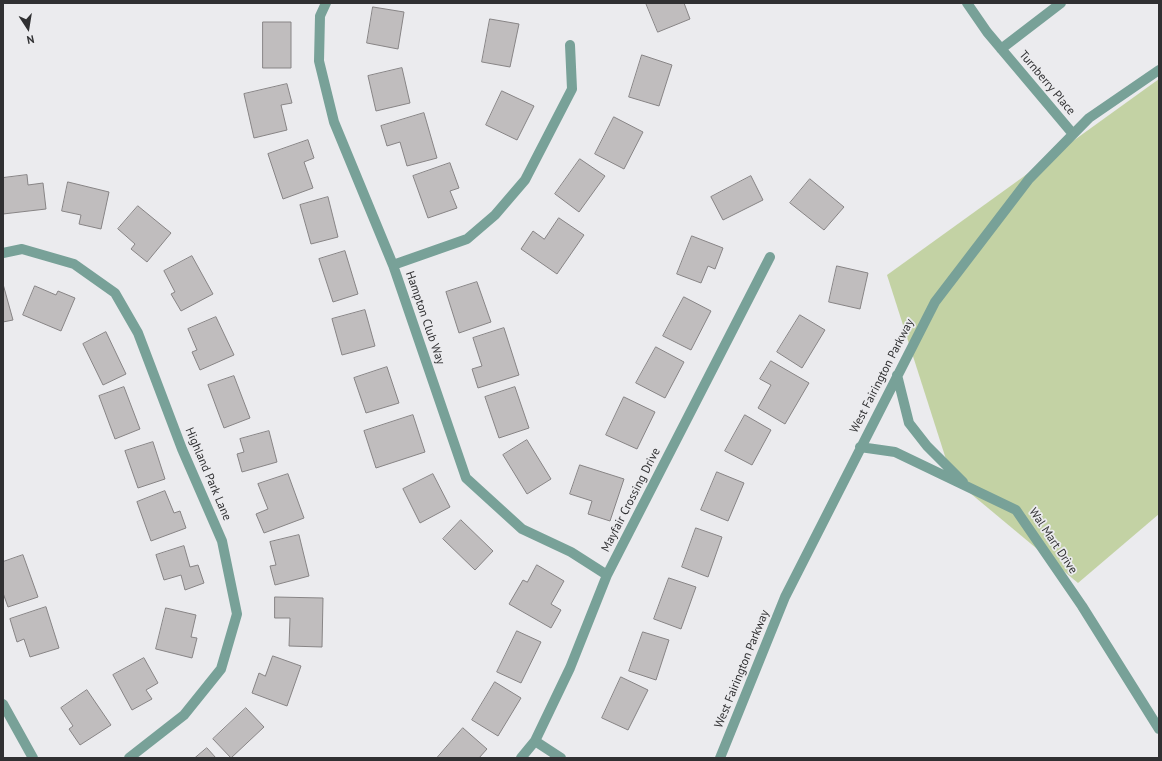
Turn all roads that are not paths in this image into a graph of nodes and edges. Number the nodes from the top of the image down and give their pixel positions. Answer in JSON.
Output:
{"nodes":[{"id":1,"x":326,"y":3,"type":"edge"},
{"id":2,"x":967,"y":3,"type":"edge"},
{"id":3,"x":1061,"y":3,"type":"edge"},
{"id":4,"x":570,"y":45,"type":"dead end"},
{"id":5,"x":1001,"y":49,"type":"junction"},
{"id":6,"x":1159,"y":70,"type":"edge"},
{"id":7,"x":1073,"y":134,"type":"junction"},
{"id":8,"x":3,"y":253,"type":"edge"},
{"id":9,"x":770,"y":257,"type":"dead end"},
{"id":10,"x":393,"y":265,"type":"junction"},
{"id":11,"x":897,"y":375,"type":"junction"},
{"id":12,"x":860,"y":447,"type":"junction"},
{"id":13,"x":969,"y":487,"type":"junction"},
{"id":14,"x":607,"y":574,"type":"junction"},
{"id":15,"x":3,"y":704,"type":"edge"},
{"id":16,"x":1159,"y":729,"type":"edge"},
{"id":17,"x":535,"y":741,"type":"junction"},
{"id":18,"x":33,"y":758,"type":"edge"},
{"id":19,"x":129,"y":758,"type":"edge"},
{"id":20,"x":521,"y":758,"type":"edge"},
{"id":21,"x":561,"y":758,"type":"edge"},
{"id":22,"x":720,"y":758,"type":"edge"}],
"edges":[{"from":1,"to":10,"type":"street","name":"Hampton Club Way"},
{"from":2,"to":5,"type":"street","name":"Turnberry Place"},
{"from":3,"to":5,"type":"street","name":"Turnberry Place"},
{"from":4,"to":10,"type":"street"},
{"from":5,"to":7,"type":"street","name":"Turnberry Place"},
{"from":6,"to":7,"type":"street","name":"West Fairington Parkway"},
{"from":7,"to":11,"type":"street","name":"West Fairington Parkway"},
{"from":8,"to":19,"type":"street","name":"Highland Park Lane"},
{"from":9,"to":14,"type":"street","name":"Mayfair Crossing Drive"},
{"from":10,"to":14,"type":"street","name":"Hampton Club Way"},
{"from":11,"to":12,"type":"street","name":"West Fairington Parkway"},
{"from":11,"to":13,"type":"street"},
{"from":12,"to":13,"type":"street","name":"Wal Mart Drive"},
{"from":12,"to":22,"type":"street","name":"West Fairington Parkway"},
{"from":13,"to":16,"type":"street","name":"Wal Mart Drive"},
{"from":14,"to":17,"type":"street","name":"Mayfair Crossing Drive"},
{"from":15,"to":18,"type":"street"},
{"from":17,"to":20,"type":"street","name":"Mayfair Crossing Drive"},
{"from":17,"to":21,"type":"street"}]}
